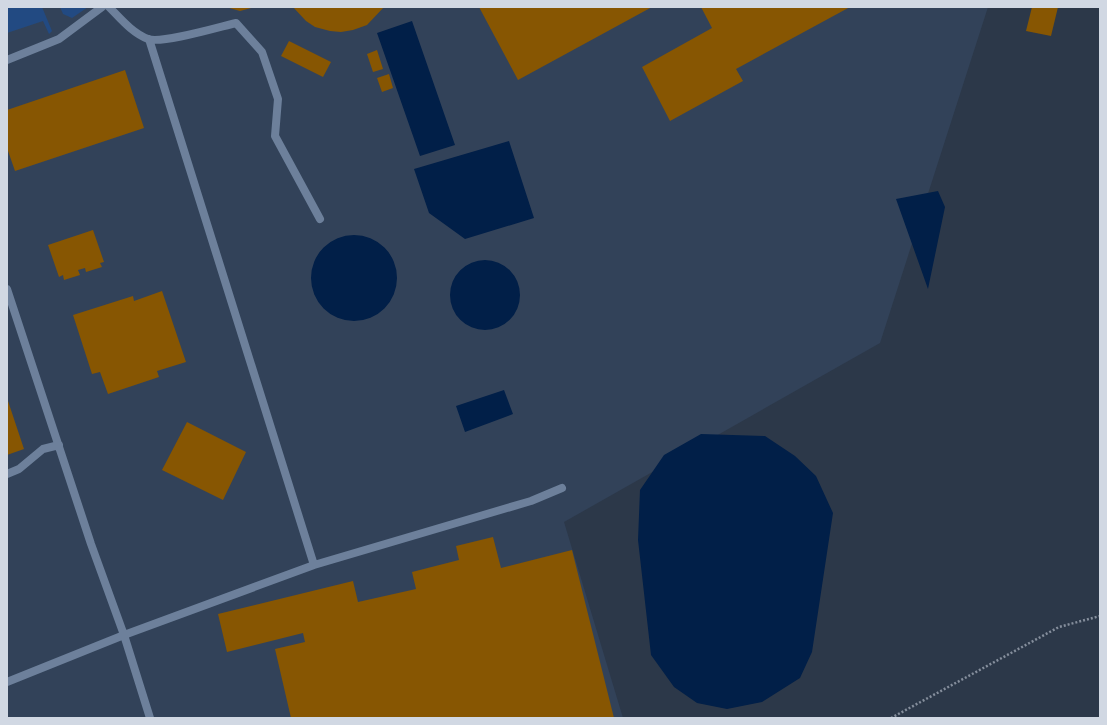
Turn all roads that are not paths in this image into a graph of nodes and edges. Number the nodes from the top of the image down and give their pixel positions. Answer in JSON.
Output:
{"nodes":[{"id":1,"x":102,"y":7,"type":"edge"},
{"id":2,"x":109,"y":7,"type":"edge"},
{"id":3,"x":149,"y":39,"type":"junction"},
{"id":4,"x":7,"y":60,"type":"edge"},
{"id":5,"x":320,"y":219,"type":"dead end"},
{"id":6,"x":7,"y":288,"type":"edge"},
{"id":7,"x":59,"y":445,"type":"junction"},
{"id":8,"x":7,"y":474,"type":"edge"},
{"id":9,"x":562,"y":488,"type":"dead end"},
{"id":10,"x":314,"y":564,"type":"junction"},
{"id":11,"x":124,"y":636,"type":"junction"},
{"id":12,"x":7,"y":682,"type":"edge"},
{"id":13,"x":150,"y":718,"type":"edge"}],
"edges":[{"from":1,"to":4,"type":"lane"},
{"from":2,"to":3,"type":"lane"},
{"from":3,"to":5,"type":"lane"},
{"from":3,"to":10,"type":"lane"},
{"from":6,"to":7,"type":"lane"},
{"from":7,"to":8,"type":"lane"},
{"from":7,"to":11,"type":"lane"},
{"from":9,"to":10,"type":"lane"},
{"from":10,"to":11,"type":"lane"},
{"from":11,"to":12,"type":"lane"},
{"from":11,"to":13,"type":"lane"}]}
